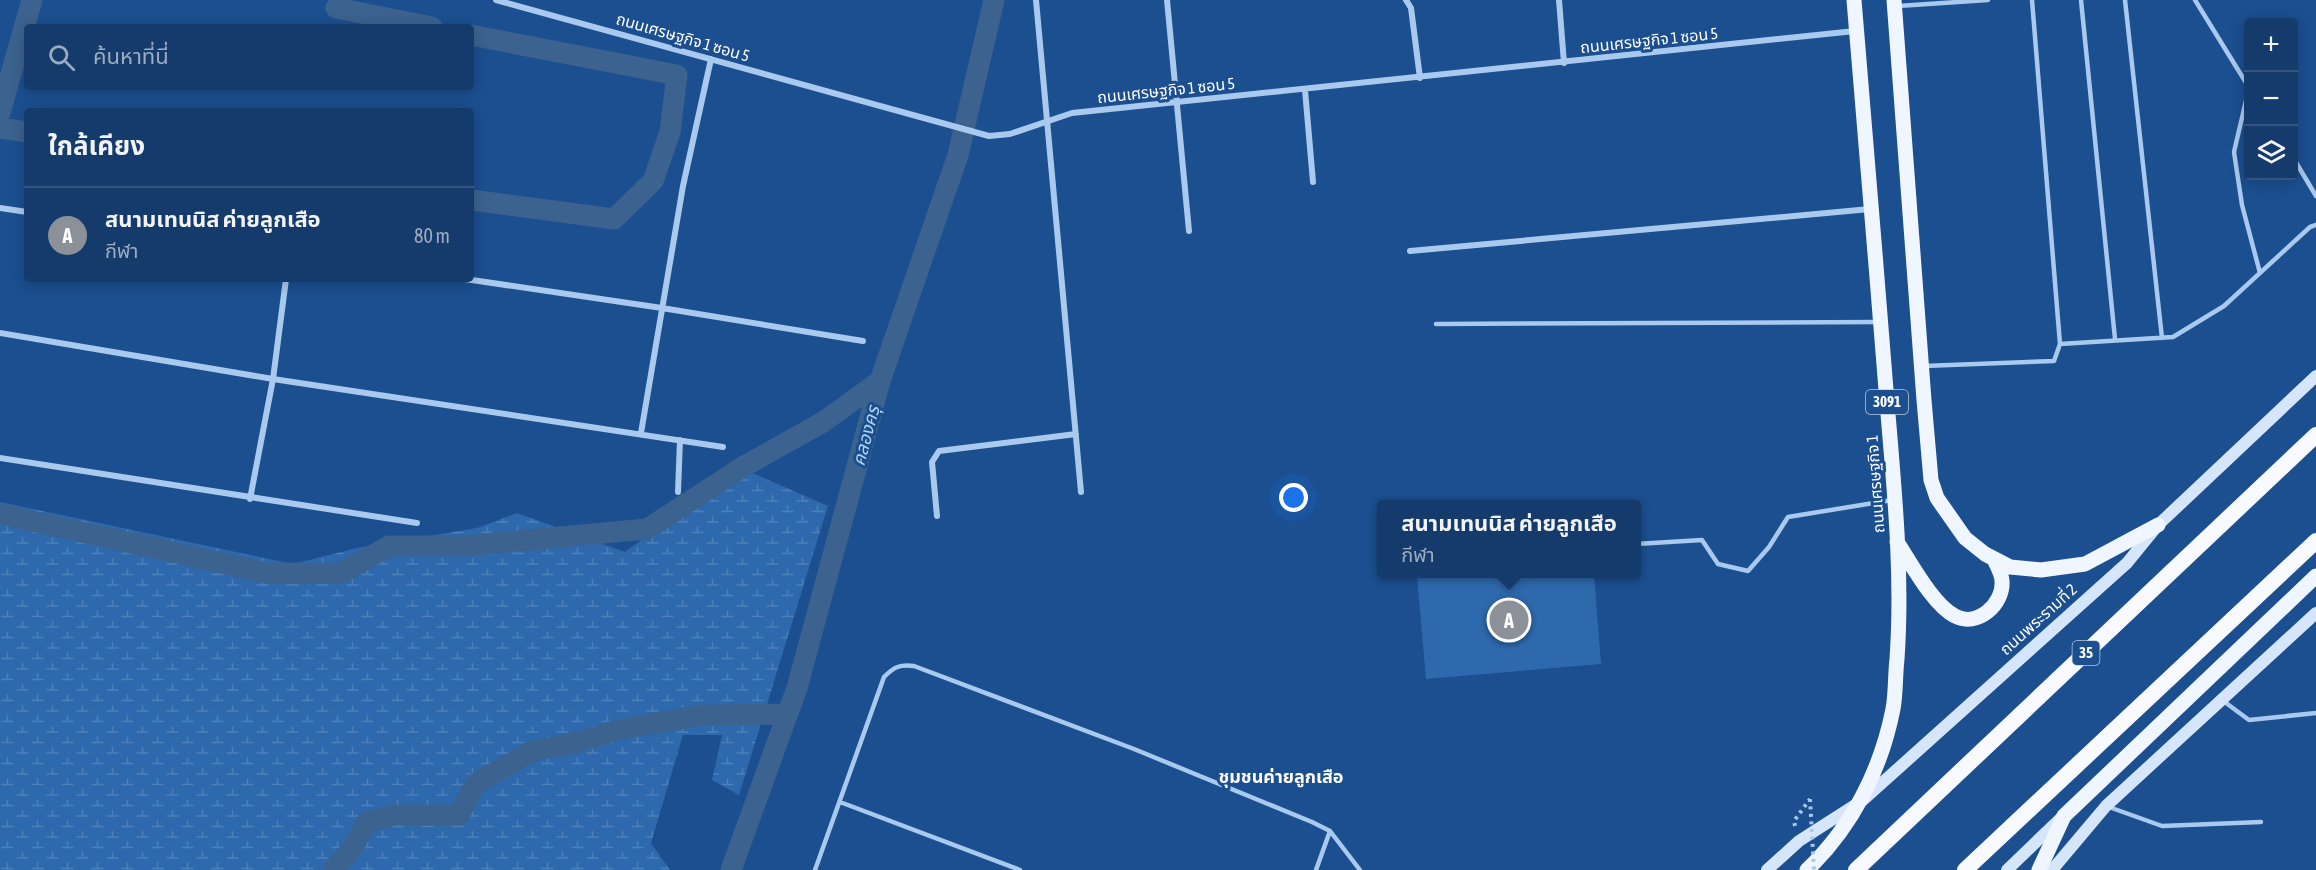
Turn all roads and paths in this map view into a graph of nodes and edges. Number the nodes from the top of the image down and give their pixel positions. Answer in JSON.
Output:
{"nodes":[{"id":1,"x":496,"y":0,"type":"edge"},
{"id":2,"x":1036,"y":0,"type":"edge"},
{"id":3,"x":1167,"y":0,"type":"edge"},
{"id":4,"x":1406,"y":0,"type":"edge"},
{"id":5,"x":1559,"y":0,"type":"edge"},
{"id":6,"x":1854,"y":0,"type":"edge"},
{"id":7,"x":1988,"y":0,"type":"edge"},
{"id":8,"x":2032,"y":0,"type":"edge"},
{"id":9,"x":2081,"y":0,"type":"edge"},
{"id":10,"x":2125,"y":0,"type":"edge"},
{"id":11,"x":2195,"y":0,"type":"edge"},
{"id":12,"x":1894,"y":3,"type":"edge"},
{"id":13,"x":1857,"y":31,"type":"junction"},
{"id":14,"x":711,"y":59,"type":"junction"},
{"id":15,"x":1564,"y":63,"type":"junction"},
{"id":16,"x":1420,"y":78,"type":"junction"},
{"id":17,"x":2244,"y":80,"type":"edge"},
{"id":18,"x":1305,"y":90,"type":"junction"},
{"id":19,"x":1178,"y":102,"type":"junction"},
{"id":20,"x":2244,"y":109,"type":"edge"},
{"id":21,"x":1048,"y":121,"type":"junction"},
{"id":22,"x":2298,"y":166,"type":"edge"},
{"id":23,"x":1313,"y":182,"type":"dead end"},
{"id":24,"x":2316,"y":196,"type":"edge"},
{"id":25,"x":0,"y":208,"type":"edge"},
{"id":26,"x":1873,"y":209,"type":"junction"},
{"id":27,"x":24,"y":212,"type":"edge"},
{"id":28,"x":2316,"y":225,"type":"edge"},
{"id":29,"x":1189,"y":231,"type":"dead end"},
{"id":30,"x":1410,"y":251,"type":"dead end"},
{"id":31,"x":2260,"y":273,"type":"junction"},
{"id":32,"x":474,"y":280,"type":"edge"},
{"id":33,"x":286,"y":282,"type":"edge"},
{"id":34,"x":662,"y":308,"type":"junction"},
{"id":35,"x":1880,"y":322,"type":"junction"},
{"id":36,"x":1436,"y":324,"type":"dead end"},
{"id":37,"x":0,"y":333,"type":"edge"},
{"id":38,"x":2162,"y":338,"type":"junction"},
{"id":39,"x":2115,"y":339,"type":"junction"},
{"id":40,"x":863,"y":341,"type":"dead end"},
{"id":41,"x":2060,"y":344,"type":"junction"},
{"id":42,"x":1921,"y":366,"type":"junction"},
{"id":43,"x":2316,"y":376,"type":"edge"},
{"id":44,"x":273,"y":379,"type":"junction"},
{"id":45,"x":641,"y":434,"type":"junction"},
{"id":46,"x":1076,"y":434,"type":"junction"},
{"id":47,"x":2316,"y":435,"type":"edge"},
{"id":48,"x":680,"y":440,"type":"junction"},
{"id":49,"x":723,"y":447,"type":"dead end"},
{"id":50,"x":0,"y":458,"type":"edge"},
{"id":51,"x":678,"y":492,"type":"dead end"},
{"id":52,"x":1081,"y":492,"type":"dead end"},
{"id":53,"x":250,"y":499,"type":"junction"},
{"id":54,"x":1895,"y":499,"type":"junction"},
{"id":55,"x":937,"y":516,"type":"dead end"},
{"id":56,"x":417,"y":523,"type":"dead end"},
{"id":57,"x":2158,"y":525,"type":"junction"},
{"id":58,"x":2316,"y":541,"type":"edge"},
{"id":59,"x":1897,"y":542,"type":"junction"},
{"id":60,"x":1641,"y":544,"type":"edge"},
{"id":61,"x":1994,"y":559,"type":"junction"},
{"id":62,"x":2316,"y":576,"type":"edge"},
{"id":63,"x":2316,"y":613,"type":"edge"},
{"id":64,"x":2222,"y":700,"type":"junction"},
{"id":65,"x":2316,"y":713,"type":"edge"},
{"id":66,"x":1863,"y":800,"type":"junction"},
{"id":67,"x":840,"y":802,"type":"junction"},
{"id":68,"x":2106,"y":806,"type":"junction"},
{"id":69,"x":2064,"y":816,"type":"junction"},
{"id":70,"x":2261,"y":822,"type":"dead end"},
{"id":71,"x":1330,"y":831,"type":"junction"},
{"id":72,"x":1799,"y":841,"type":"junction"},
{"id":73,"x":815,"y":870,"type":"edge"},
{"id":74,"x":1020,"y":870,"type":"edge"},
{"id":75,"x":1316,"y":870,"type":"edge"},
{"id":76,"x":1360,"y":870,"type":"edge"},
{"id":77,"x":1767,"y":870,"type":"edge"},
{"id":78,"x":1807,"y":870,"type":"edge"},
{"id":79,"x":1814,"y":870,"type":"edge"},
{"id":80,"x":1857,"y":870,"type":"edge"},
{"id":81,"x":1965,"y":870,"type":"edge"},
{"id":82,"x":2007,"y":870,"type":"edge"},
{"id":83,"x":2039,"y":870,"type":"edge"},
{"id":84,"x":2052,"y":870,"type":"edge"}],
"edges":[{"from":1,"to":14,"type":"street","name":"ถนนเศรษฐกิจ 1 ซอน 5"},
{"from":2,"to":21,"type":"street"},
{"from":3,"to":19,"type":"street"},
{"from":4,"to":16,"type":"street"},
{"from":5,"to":15,"type":"street"},
{"from":6,"to":13,"type":"main road","name":"ถนนเศรษฐกิจ 1","number":"3091"},
{"from":7,"to":12,"type":"lane"},
{"from":8,"to":41,"type":"lane"},
{"from":9,"to":39,"type":"lane"},
{"from":10,"to":38,"type":"lane"},
{"from":11,"to":17,"type":"lane"},
{"from":12,"to":42,"type":"main road","number":"3091"},
{"from":13,"to":15,"type":"street","name":"ถนนเศรษฐกิจ 1 ซอน 5"},
{"from":13,"to":26,"type":"main road","name":"ถนนเศรษฐกิจ 1","number":"3091"},
{"from":14,"to":21,"type":"street","name":"ถนนเศรษฐกิจ 1 ซอน 5"},
{"from":14,"to":34,"type":"street"},
{"from":15,"to":16,"type":"street","name":"ถนนเศรษฐกิจ 1 ซอน 5"},
{"from":16,"to":18,"type":"street","name":"ถนนเศรษฐกิจ 1 ซอน 5"},
{"from":18,"to":19,"type":"street","name":"ถนนเศรษฐกิจ 1 ซอน 5"},
{"from":18,"to":23,"type":"street"},
{"from":19,"to":21,"type":"street","name":"ถนนเศรษฐกิจ 1 ซอน 5"},
{"from":19,"to":29,"type":"street"},
{"from":20,"to":31,"type":"lane"},
{"from":21,"to":46,"type":"street"},
{"from":22,"to":24,"type":"lane"},
{"from":25,"to":27,"type":"street"},
{"from":26,"to":30,"type":"street"},
{"from":26,"to":35,"type":"main road","name":"ถนนเศรษฐกิจ 1","number":"3091"},
{"from":28,"to":31,"type":"lane"},
{"from":31,"to":38,"type":"lane"},
{"from":32,"to":34,"type":"street"},
{"from":33,"to":44,"type":"street"},
{"from":34,"to":40,"type":"street"},
{"from":34,"to":45,"type":"street"},
{"from":35,"to":36,"type":"lane"},
{"from":35,"to":54,"type":"main road","name":"ถนนเศรษฐกิจ 1","number":"3091"},
{"from":37,"to":44,"type":"street"},
{"from":38,"to":39,"type":"lane"},
{"from":39,"to":41,"type":"lane"},
{"from":41,"to":42,"type":"lane"},
{"from":42,"to":61,"type":"main road","number":"3091"},
{"from":43,"to":57,"type":"main road","name":"ถนนพระรามที่ 2","number":"35"},
{"from":44,"to":45,"type":"street"},
{"from":44,"to":53,"type":"street"},
{"from":45,"to":48,"type":"street"},
{"from":46,"to":52,"type":"street"},
{"from":46,"to":55,"type":"street"},
{"from":47,"to":80,"type":"highway","number":"35"},
{"from":48,"to":49,"type":"street"},
{"from":48,"to":51,"type":"street"},
{"from":50,"to":53,"type":"street"},
{"from":53,"to":56,"type":"street"},
{"from":54,"to":59,"type":"main road","name":"ถนนเศรษฐกิจ 1","number":"3091"},
{"from":54,"to":60,"type":"lane"},
{"from":57,"to":61,"type":"main road","number":"3091"},
{"from":57,"to":66,"type":"main road","name":"ถนนพระรามที่ 2","number":"35"},
{"from":58,"to":81,"type":"highway"},
{"from":59,"to":61,"type":"main road"},
{"from":59,"to":66,"type":"main road","name":"ถนนเศรษฐกิจ 1","number":"3091"},
{"from":62,"to":69,"type":"main road"},
{"from":63,"to":64,"type":"main road"},
{"from":64,"to":65,"type":"lane"},
{"from":64,"to":68,"type":"main road"},
{"from":66,"to":72,"type":"main road","name":"ถนนพระรามที่ 2","number":"35"},
{"from":66,"to":78,"type":"main road","name":"ถนนเศรษฐกิจ 1","number":"3091"},
{"from":67,"to":71,"type":"lane"},
{"from":67,"to":73,"type":"lane"},
{"from":67,"to":74,"type":"lane"},
{"from":68,"to":70,"type":"lane"},
{"from":68,"to":84,"type":"main road"},
{"from":69,"to":82,"type":"main road"},
{"from":69,"to":83,"type":"main road"},
{"from":71,"to":75,"type":"lane"},
{"from":71,"to":76,"type":"lane"},
{"from":72,"to":77,"type":"main road","name":"ถนนพระรามที่ 2","number":"35"},
{"from":72,"to":79,"type":"path","bridge":true}]}
